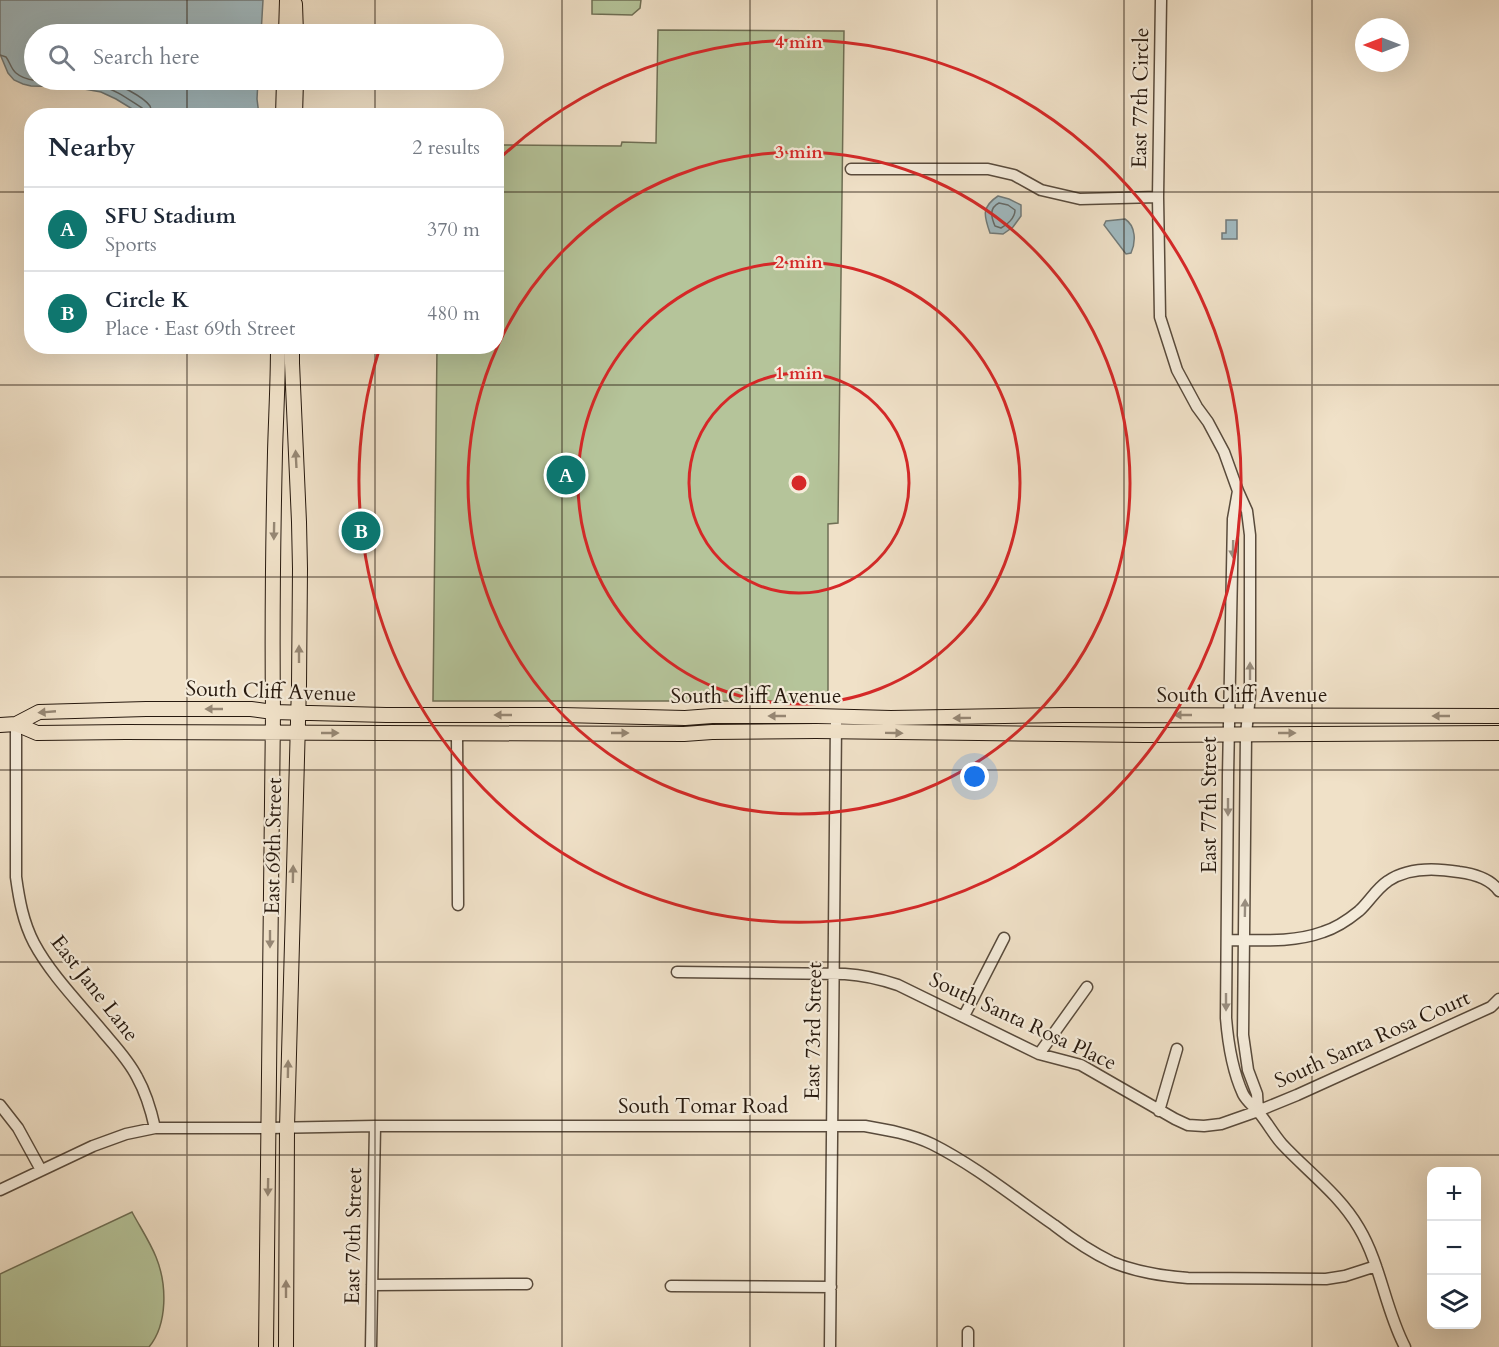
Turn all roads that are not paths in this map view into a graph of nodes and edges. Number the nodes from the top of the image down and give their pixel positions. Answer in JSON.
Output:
{"nodes":[{"id":1,"x":287,"y":0,"type":"edge"},
{"id":2,"x":295,"y":0,"type":"edge"},
{"id":3,"x":1161,"y":0,"type":"edge"},
{"id":4,"x":286,"y":24,"type":"edge"},
{"id":5,"x":296,"y":24,"type":"edge"},
{"id":6,"x":284,"y":90,"type":"edge"},
{"id":7,"x":296,"y":90,"type":"edge"},
{"id":8,"x":283,"y":108,"type":"edge"},
{"id":9,"x":295,"y":108,"type":"edge"},
{"id":10,"x":851,"y":169,"type":"dead end"},
{"id":11,"x":1158,"y":197,"type":"junction"},
{"id":12,"x":278,"y":354,"type":"edge"},
{"id":13,"x":292,"y":354,"type":"edge"},
{"id":14,"x":1238,"y":491,"type":"junction"},
{"id":15,"x":273,"y":712,"type":"junction"},
{"id":16,"x":297,"y":713,"type":"junction"},
{"id":17,"x":836,"y":716,"type":"junction"},
{"id":18,"x":1229,"y":716,"type":"junction"},
{"id":19,"x":1248,"y":716,"type":"junction"},
{"id":20,"x":1499,"y":716,"type":"edge"},
{"id":21,"x":0,"y":724,"type":"edge"},
{"id":22,"x":16,"y":724,"type":"junction"},
{"id":23,"x":836,"y":732,"type":"junction"},
{"id":24,"x":272,"y":733,"type":"junction"},
{"id":25,"x":296,"y":733,"type":"junction"},
{"id":26,"x":458,"y":733,"type":"junction"},
{"id":27,"x":1499,"y":733,"type":"edge"},
{"id":28,"x":1229,"y":734,"type":"junction"},
{"id":29,"x":1246,"y":734,"type":"junction"},
{"id":30,"x":1499,"y":891,"type":"edge"},
{"id":31,"x":458,"y":905,"type":"dead end"},
{"id":32,"x":1004,"y":938,"type":"dead end"},
{"id":33,"x":1227,"y":940,"type":"junction"},
{"id":34,"x":1244,"y":940,"type":"junction"},
{"id":35,"x":677,"y":972,"type":"dead end"},
{"id":36,"x":833,"y":974,"type":"junction"},
{"id":37,"x":1087,"y":987,"type":"dead end"},
{"id":38,"x":1499,"y":999,"type":"edge"},
{"id":39,"x":964,"y":1016,"type":"junction"},
{"id":40,"x":1178,"y":1048,"type":"dead end"},
{"id":41,"x":1040,"y":1054,"type":"junction"},
{"id":42,"x":0,"y":1105,"type":"edge"},
{"id":43,"x":1159,"y":1111,"type":"junction"},
{"id":44,"x":1258,"y":1111,"type":"junction"},
{"id":45,"x":375,"y":1126,"type":"junction"},
{"id":46,"x":831,"y":1126,"type":"junction"},
{"id":47,"x":155,"y":1128,"type":"junction"},
{"id":48,"x":268,"y":1128,"type":"junction"},
{"id":49,"x":287,"y":1128,"type":"junction"},
{"id":50,"x":41,"y":1170,"type":"junction"},
{"id":51,"x":0,"y":1190,"type":"edge"},
{"id":52,"x":1376,"y":1266,"type":"junction"},
{"id":53,"x":527,"y":1284,"type":"dead end"},
{"id":54,"x":372,"y":1285,"type":"junction"},
{"id":55,"x":671,"y":1286,"type":"dead end"},
{"id":56,"x":831,"y":1287,"type":"junction"},
{"id":57,"x":968,"y":1332,"type":"dead end"},
{"id":58,"x":266,"y":1347,"type":"edge"},
{"id":59,"x":286,"y":1347,"type":"edge"},
{"id":60,"x":371,"y":1347,"type":"edge"},
{"id":61,"x":830,"y":1347,"type":"edge"},
{"id":62,"x":968,"y":1347,"type":"edge"},
{"id":63,"x":1404,"y":1347,"type":"edge"}],
"edges":[{"from":1,"to":4,"type":"main road"},
{"from":2,"to":5,"type":"main road"},
{"from":3,"to":11,"type":"street","name":"East 77th Circle"},
{"from":6,"to":8,"type":"main road"},
{"from":7,"to":9,"type":"main road"},
{"from":10,"to":11,"type":"street"},
{"from":11,"to":14,"type":"street","name":"East 77th Street"},
{"from":12,"to":15,"type":"main road","name":"East 69th Street","one_way":true},
{"from":16,"to":13,"type":"main road","name":"East 69th Street","one_way":true},
{"from":14,"to":18,"type":"street","name":"East 77th Street","one_way":true},
{"from":19,"to":14,"type":"street","name":"East 77th Street","one_way":true},
{"from":15,"to":16,"type":"main road","name":"South Cliff Avenue"},
{"from":15,"to":22,"type":"main road","name":"South Cliff Avenue","one_way":true},
{"from":15,"to":24,"type":"main road","name":"East 69th Street"},
{"from":17,"to":16,"type":"main road","name":"South Cliff Avenue","one_way":true},
{"from":16,"to":25,"type":"main road","name":"East 69th Street"},
{"from":18,"to":17,"type":"main road","name":"South Cliff Avenue","one_way":true},
{"from":17,"to":23,"type":"street","name":"East 73rd Street"},
{"from":18,"to":19,"type":"main road","name":"South Cliff Avenue"},
{"from":18,"to":28,"type":"street","name":"East 77th Street"},
{"from":20,"to":19,"type":"main road","name":"South Cliff Avenue","one_way":true},
{"from":19,"to":29,"type":"street","name":"East 77th Street"},
{"from":21,"to":22,"type":"main road","name":"South Cliff Avenue"},
{"from":22,"to":24,"type":"main road","name":"South Cliff Avenue"},
{"from":22,"to":47,"type":"street","name":"East Jane Lane"},
{"from":26,"to":23,"type":"main road","name":"South Cliff Avenue","one_way":true},
{"from":23,"to":28,"type":"main road","name":"South Cliff Avenue","one_way":true},
{"from":23,"to":36,"type":"street","name":"East 73rd Street"},
{"from":24,"to":25,"type":"main road","name":"South Cliff Avenue"},
{"from":24,"to":48,"type":"main road","name":"East 69th Street","one_way":true},
{"from":25,"to":26,"type":"main road","name":"South Cliff Avenue","one_way":true},
{"from":49,"to":25,"type":"main road","name":"East 69th Street","one_way":true},
{"from":26,"to":31,"type":"street"},
{"from":29,"to":27,"type":"main road","name":"South Cliff Avenue","one_way":true},
{"from":28,"to":29,"type":"main road","name":"South Cliff Avenue"},
{"from":28,"to":33,"type":"street","name":"East 77th Street","one_way":true},
{"from":34,"to":29,"type":"street","name":"East 77th Street","one_way":true},
{"from":30,"to":34,"type":"street"},
{"from":32,"to":39,"type":"street"},
{"from":33,"to":34,"type":"street"},
{"from":33,"to":44,"type":"street","name":"East 77th Street","one_way":true},
{"from":34,"to":44,"type":"street","name":"East 77th Street"},
{"from":35,"to":36,"type":"street","name":"South Santa Rosa Place"},
{"from":36,"to":39,"type":"street","name":"South Santa Rosa Place"},
{"from":36,"to":46,"type":"street","name":"East 73rd Street"},
{"from":37,"to":41,"type":"street"},
{"from":38,"to":44,"type":"street","name":"South Santa Rosa Court"},
{"from":39,"to":41,"type":"street","name":"South Santa Rosa Place"},
{"from":40,"to":43,"type":"street"},
{"from":41,"to":43,"type":"street","name":"South Santa Rosa Place"},
{"from":42,"to":50,"type":"street"},
{"from":43,"to":44,"type":"street","name":"South Santa Rosa Place"},
{"from":44,"to":52,"type":"street","name":"East 77th Street"},
{"from":45,"to":46,"type":"street","name":"South Tomar Road"},
{"from":45,"to":49,"type":"street","name":"South Tomar Road"},
{"from":45,"to":54,"type":"street","name":"East 70th Street"},
{"from":46,"to":52,"type":"street","name":"South Tomar Road"},
{"from":46,"to":56,"type":"street","name":"East 73rd Street"},
{"from":47,"to":48,"type":"street","name":"South Tomar Road"},
{"from":47,"to":50,"type":"street","name":"South Tomar Road"},
{"from":48,"to":49,"type":"street","name":"South Tomar Road"},
{"from":48,"to":58,"type":"main road","name":"East 69th Street","one_way":true},
{"from":59,"to":49,"type":"main road","name":"East 69th Street","one_way":true},
{"from":50,"to":51,"type":"street","name":"South Tomar Road"},
{"from":52,"to":63,"type":"street","name":"East 77th Street"},
{"from":53,"to":54,"type":"street"},
{"from":54,"to":60,"type":"street","name":"East 70th Street"},
{"from":55,"to":56,"type":"street"},
{"from":56,"to":61,"type":"street","name":"East 73rd Street"},
{"from":57,"to":62,"type":"street"}]}
